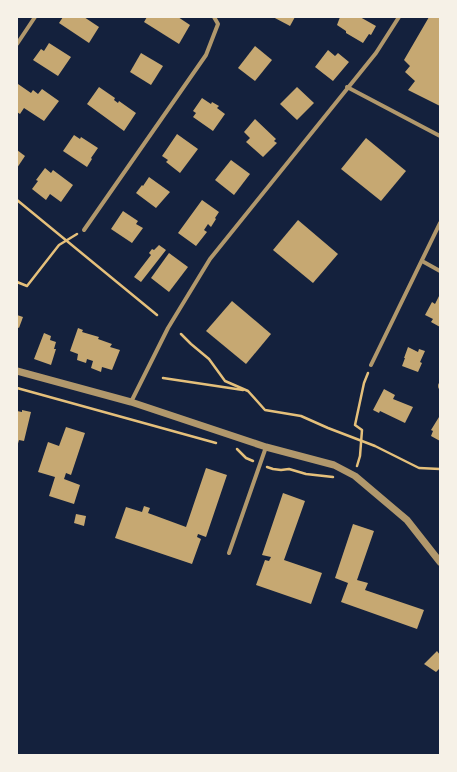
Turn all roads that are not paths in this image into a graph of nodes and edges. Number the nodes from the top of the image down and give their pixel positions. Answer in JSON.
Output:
{"nodes":[{"id":1,"x":35,"y":17,"type":"edge"},
{"id":2,"x":214,"y":17,"type":"edge"},
{"id":3,"x":399,"y":17,"type":"edge"},
{"id":4,"x":17,"y":44,"type":"edge"},
{"id":5,"x":347,"y":87,"type":"junction"},
{"id":6,"x":440,"y":136,"type":"edge"},
{"id":7,"x":440,"y":223,"type":"edge"},
{"id":8,"x":84,"y":230,"type":"road end"},
{"id":9,"x":422,"y":261,"type":"junction"},
{"id":10,"x":440,"y":271,"type":"edge"},
{"id":11,"x":371,"y":365,"type":"dead end"},
{"id":12,"x":17,"y":371,"type":"edge"},
{"id":13,"x":131,"y":402,"type":"junction"},
{"id":14,"x":266,"y":447,"type":"junction"},
{"id":15,"x":229,"y":553,"type":"dead end"},
{"id":16,"x":440,"y":562,"type":"edge"}],
"edges":[{"from":1,"to":4,"type":"street"},
{"from":2,"to":8,"type":"street"},
{"from":3,"to":5,"type":"street"},
{"from":5,"to":6,"type":"street"},
{"from":5,"to":13,"type":"street"},
{"from":7,"to":9,"type":"street"},
{"from":9,"to":10,"type":"street"},
{"from":9,"to":11,"type":"street"},
{"from":12,"to":13,"type":"street"},
{"from":13,"to":14,"type":"street"},
{"from":14,"to":15,"type":"street"},
{"from":14,"to":16,"type":"street"}]}
